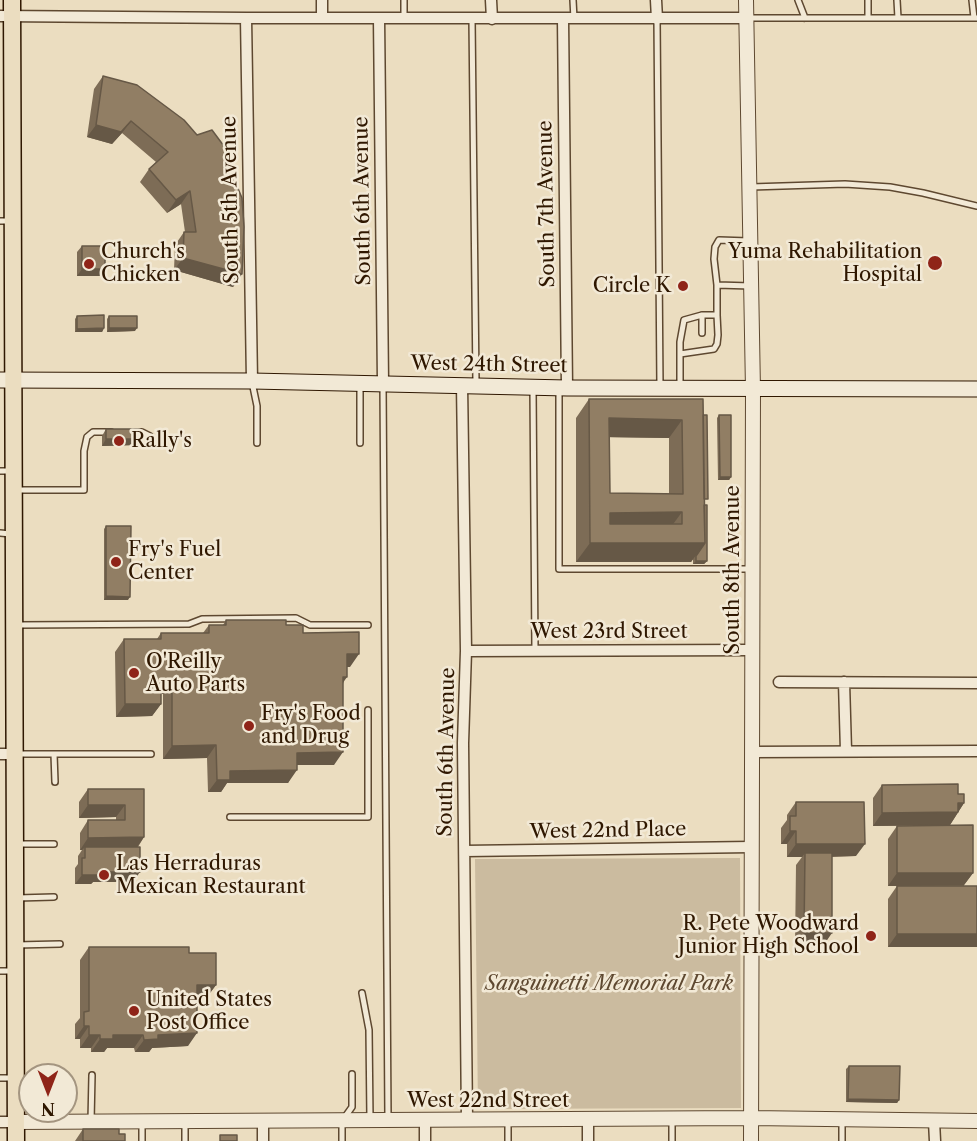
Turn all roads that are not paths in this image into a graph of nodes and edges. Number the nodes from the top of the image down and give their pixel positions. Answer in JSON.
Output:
{"nodes":[{"id":1,"x":322,"y":0,"type":"edge"},
{"id":2,"x":404,"y":0,"type":"edge"},
{"id":3,"x":491,"y":0,"type":"edge"},
{"id":4,"x":573,"y":0,"type":"edge"},
{"id":5,"x":656,"y":0,"type":"edge"},
{"id":6,"x":746,"y":0,"type":"edge"},
{"id":7,"x":798,"y":0,"type":"edge"},
{"id":8,"x":868,"y":0,"type":"edge"},
{"id":9,"x":897,"y":0,"type":"edge"},
{"id":10,"x":972,"y":0,"type":"edge"},
{"id":11,"x":8,"y":11,"type":"edge"},
{"id":12,"x":246,"y":18,"type":"junction"},
{"id":13,"x":322,"y":18,"type":"junction"},
{"id":14,"x":379,"y":18,"type":"junction"},
{"id":15,"x":404,"y":18,"type":"junction"},
{"id":16,"x":746,"y":18,"type":"junction"},
{"id":17,"x":805,"y":18,"type":"junction"},
{"id":18,"x":868,"y":18,"type":"junction"},
{"id":19,"x":898,"y":18,"type":"junction"},
{"id":20,"x":975,"y":18,"type":"edge"},
{"id":21,"x":472,"y":19,"type":"junction"},
{"id":22,"x":492,"y":19,"type":"junction"},
{"id":23,"x":568,"y":19,"type":"junction"},
{"id":24,"x":657,"y":19,"type":"junction"},
{"id":25,"x":749,"y":187,"type":"junction"},
{"id":26,"x":977,"y":206,"type":"edge"},
{"id":27,"x":7,"y":221,"type":"edge"},
{"id":28,"x":750,"y":241,"type":"junction"},
{"id":29,"x":717,"y":285,"type":"junction"},
{"id":30,"x":751,"y":286,"type":"junction"},
{"id":31,"x":702,"y":315,"type":"junction"},
{"id":32,"x":717,"y":315,"type":"junction"},
{"id":33,"x":702,"y":333,"type":"dead end"},
{"id":34,"x":702,"y":344,"type":"dead end"},
{"id":35,"x":702,"y":351,"type":"junction"},
{"id":36,"x":680,"y":354,"type":"junction"},
{"id":37,"x":7,"y":380,"type":"edge"},
{"id":38,"x":252,"y":381,"type":"junction"},
{"id":39,"x":360,"y":383,"type":"junction"},
{"id":40,"x":383,"y":384,"type":"junction"},
{"id":41,"x":469,"y":386,"type":"junction"},
{"id":42,"x":533,"y":387,"type":"junction"},
{"id":43,"x":563,"y":388,"type":"junction"},
{"id":44,"x":660,"y":389,"type":"junction"},
{"id":45,"x":680,"y":389,"type":"junction"},
{"id":46,"x":977,"y":389,"type":"edge"},
{"id":47,"x":753,"y":390,"type":"junction"},
{"id":48,"x":122,"y":432,"type":"edge"},
{"id":49,"x":132,"y":432,"type":"edge"},
{"id":50,"x":153,"y":443,"type":"dead end"},
{"id":51,"x":257,"y":443,"type":"dead end"},
{"id":52,"x":360,"y":443,"type":"dead end"},
{"id":53,"x":7,"y":471,"type":"edge"},
{"id":54,"x":13,"y":490,"type":"junction"},
{"id":55,"x":7,"y":533,"type":"edge"},
{"id":56,"x":752,"y":569,"type":"junction"},
{"id":57,"x":11,"y":621,"type":"junction"},
{"id":58,"x":368,"y":626,"type":"dead end"},
{"id":59,"x":752,"y":650,"type":"junction"},
{"id":60,"x":466,"y":651,"type":"junction"},
{"id":61,"x":535,"y":651,"type":"junction"},
{"id":62,"x":779,"y":682,"type":"dead end"},
{"id":63,"x":844,"y":682,"type":"junction"},
{"id":64,"x":977,"y":683,"type":"edge"},
{"id":65,"x":368,"y":710,"type":"dead end"},
{"id":66,"x":846,"y":751,"type":"junction"},
{"id":67,"x":977,"y":751,"type":"edge"},
{"id":68,"x":752,"y":752,"type":"junction"},
{"id":69,"x":7,"y":754,"type":"edge"},
{"id":70,"x":54,"y":754,"type":"junction"},
{"id":71,"x":151,"y":754,"type":"dead end"},
{"id":72,"x":55,"y":782,"type":"dead end"},
{"id":73,"x":230,"y":817,"type":"dead end"},
{"id":74,"x":15,"y":844,"type":"junction"},
{"id":75,"x":54,"y":844,"type":"dead end"},
{"id":76,"x":751,"y":848,"type":"junction"},
{"id":77,"x":465,"y":851,"type":"junction"},
{"id":78,"x":54,"y":897,"type":"dead end"},
{"id":79,"x":15,"y":898,"type":"junction"},
{"id":80,"x":60,"y":944,"type":"dead end"},
{"id":81,"x":15,"y":945,"type":"junction"},
{"id":82,"x":8,"y":971,"type":"edge"},
{"id":83,"x":362,"y":993,"type":"dead end"},
{"id":84,"x":352,"y":1074,"type":"dead end"},
{"id":85,"x":93,"y":1075,"type":"dead end"},
{"id":86,"x":8,"y":1078,"type":"edge"},
{"id":87,"x":751,"y":1118,"type":"junction"},
{"id":88,"x":672,"y":1119,"type":"junction"},
{"id":89,"x":842,"y":1119,"type":"junction"},
{"id":90,"x":263,"y":1120,"type":"junction"},
{"id":91,"x":467,"y":1120,"type":"junction"},
{"id":92,"x":508,"y":1120,"type":"junction"},
{"id":93,"x":588,"y":1120,"type":"junction"},
{"id":94,"x":91,"y":1121,"type":"junction"},
{"id":95,"x":142,"y":1121,"type":"junction"},
{"id":96,"x":185,"y":1121,"type":"junction"},
{"id":97,"x":342,"y":1121,"type":"junction"},
{"id":98,"x":370,"y":1121,"type":"junction"},
{"id":99,"x":388,"y":1121,"type":"junction"},
{"id":100,"x":425,"y":1121,"type":"junction"},
{"id":101,"x":934,"y":1121,"type":"junction"},
{"id":102,"x":977,"y":1121,"type":"edge"},
{"id":103,"x":8,"y":1122,"type":"edge"},
{"id":104,"x":16,"y":1141,"type":"edge"},
{"id":105,"x":142,"y":1141,"type":"edge"},
{"id":106,"x":185,"y":1141,"type":"edge"},
{"id":107,"x":263,"y":1141,"type":"edge"},
{"id":108,"x":342,"y":1141,"type":"edge"},
{"id":109,"x":425,"y":1141,"type":"edge"},
{"id":110,"x":508,"y":1141,"type":"edge"},
{"id":111,"x":588,"y":1141,"type":"edge"},
{"id":112,"x":672,"y":1141,"type":"edge"},
{"id":113,"x":751,"y":1141,"type":"edge"},
{"id":114,"x":842,"y":1141,"type":"edge"},
{"id":115,"x":935,"y":1141,"type":"edge"}],
"edges":[{"from":1,"to":13,"type":"street"},
{"from":2,"to":15,"type":"lane"},
{"from":3,"to":22,"type":"street"},
{"from":4,"to":23,"type":"lane"},
{"from":5,"to":24,"type":"street"},
{"from":6,"to":16,"type":"street","name":"South 8th Avenue"},
{"from":7,"to":17,"type":"lane"},
{"from":8,"to":18,"type":"lane"},
{"from":9,"to":19,"type":"lane"},
{"from":10,"to":20,"type":"lane"},
{"from":11,"to":12,"type":"street"},
{"from":11,"to":27,"type":"main road"},
{"from":12,"to":13,"type":"street"},
{"from":12,"to":38,"type":"street","name":"South 5th Avenue"},
{"from":13,"to":14,"type":"street"},
{"from":14,"to":15,"type":"street"},
{"from":14,"to":40,"type":"street","name":"South 6th Avenue"},
{"from":15,"to":21,"type":"street"},
{"from":16,"to":17,"type":"lane"},
{"from":16,"to":24,"type":"street"},
{"from":16,"to":25,"type":"street","name":"South 8th Avenue"},
{"from":17,"to":18,"type":"lane"},
{"from":18,"to":19,"type":"lane"},
{"from":19,"to":20,"type":"lane"},
{"from":21,"to":22,"type":"street"},
{"from":21,"to":41,"type":"lane"},
{"from":22,"to":23,"type":"street"},
{"from":23,"to":24,"type":"street"},
{"from":23,"to":43,"type":"street","name":"South 7th Avenue"},
{"from":24,"to":44,"type":"lane"},
{"from":25,"to":26,"type":"lane"},
{"from":25,"to":28,"type":"street","name":"South 8th Avenue"},
{"from":27,"to":37,"type":"main road"},
{"from":28,"to":29,"type":"lane"},
{"from":28,"to":30,"type":"street","name":"South 8th Avenue"},
{"from":29,"to":30,"type":"lane"},
{"from":29,"to":32,"type":"lane"},
{"from":30,"to":47,"type":"street","name":"South 8th Avenue"},
{"from":31,"to":32,"type":"lane"},
{"from":31,"to":33,"type":"lane"},
{"from":31,"to":36,"type":"lane"},
{"from":32,"to":35,"type":"lane"},
{"from":34,"to":35,"type":"lane"},
{"from":35,"to":36,"type":"lane"},
{"from":36,"to":45,"type":"lane"},
{"from":37,"to":38,"type":"main road","name":"West 24th Street"},
{"from":37,"to":53,"type":"main road"},
{"from":38,"to":39,"type":"main road","name":"West 24th Street"},
{"from":38,"to":51,"type":"lane"},
{"from":39,"to":40,"type":"main road","name":"West 24th Street"},
{"from":39,"to":52,"type":"lane"},
{"from":40,"to":41,"type":"main road","name":"West 24th Street"},
{"from":40,"to":99,"type":"lane"},
{"from":41,"to":42,"type":"main road","name":"West 24th Street"},
{"from":41,"to":60,"type":"street","name":"South 6th Avenue"},
{"from":42,"to":43,"type":"main road","name":"West 24th Street"},
{"from":42,"to":61,"type":"lane"},
{"from":43,"to":44,"type":"main road","name":"West 24th Street"},
{"from":43,"to":56,"type":"lane"},
{"from":44,"to":45,"type":"main road","name":"West 24th Street"},
{"from":45,"to":47,"type":"main road","name":"West 24th Street"},
{"from":46,"to":47,"type":"main road","name":"West 24th Street"},
{"from":47,"to":56,"type":"street","name":"South 8th Avenue"},
{"from":48,"to":54,"type":"lane"},
{"from":49,"to":50,"type":"lane"},
{"from":53,"to":54,"type":"main road"},
{"from":54,"to":55,"type":"main road"},
{"from":55,"to":57,"type":"main road"},
{"from":56,"to":59,"type":"street","name":"South 8th Avenue"},
{"from":57,"to":58,"type":"lane"},
{"from":57,"to":69,"type":"main road"},
{"from":59,"to":61,"type":"street","name":"West 23rd Street"},
{"from":59,"to":68,"type":"street","name":"South 8th Avenue"},
{"from":60,"to":61,"type":"street","name":"West 23rd Street"},
{"from":60,"to":77,"type":"street","name":"South 6th Avenue"},
{"from":62,"to":63,"type":"street"},
{"from":63,"to":64,"type":"street"},
{"from":63,"to":66,"type":"street"},
{"from":65,"to":73,"type":"lane"},
{"from":66,"to":67,"type":"street"},
{"from":66,"to":68,"type":"street"},
{"from":68,"to":76,"type":"street","name":"South 8th Avenue"},
{"from":69,"to":70,"type":"lane"},
{"from":69,"to":74,"type":"main road"},
{"from":70,"to":71,"type":"lane"},
{"from":70,"to":72,"type":"lane"},
{"from":74,"to":75,"type":"lane"},
{"from":74,"to":79,"type":"main road"},
{"from":76,"to":77,"type":"street","name":"West 22nd Place"},
{"from":76,"to":87,"type":"street","name":"South 8th Avenue"},
{"from":77,"to":91,"type":"street","name":"South 6th Avenue"},
{"from":78,"to":79,"type":"lane"},
{"from":79,"to":81,"type":"main road"},
{"from":80,"to":81,"type":"lane"},
{"from":81,"to":82,"type":"main road"},
{"from":82,"to":86,"type":"main road"},
{"from":83,"to":98,"type":"lane"},
{"from":84,"to":97,"type":"lane"},
{"from":85,"to":94,"type":"lane"},
{"from":86,"to":103,"type":"main road"},
{"from":87,"to":88,"type":"street","name":"West 22nd Street"},
{"from":87,"to":89,"type":"street","name":"West 22nd Street"},
{"from":87,"to":113,"type":"street","name":"South 8th Avenue"},
{"from":88,"to":93,"type":"street","name":"West 22nd Street"},
{"from":88,"to":112,"type":"lane"},
{"from":89,"to":101,"type":"street","name":"West 22nd Street"},
{"from":89,"to":114,"type":"lane"},
{"from":90,"to":96,"type":"street","name":"West 22nd Street"},
{"from":90,"to":97,"type":"street","name":"West 22nd Street"},
{"from":90,"to":107,"type":"street"},
{"from":91,"to":92,"type":"street","name":"West 22nd Street"},
{"from":91,"to":100,"type":"street","name":"West 22nd Street"},
{"from":92,"to":93,"type":"street","name":"West 22nd Street"},
{"from":92,"to":110,"type":"lane"},
{"from":93,"to":111,"type":"street"},
{"from":94,"to":95,"type":"street","name":"West 22nd Street"},
{"from":94,"to":103,"type":"street","name":"West 22nd Street"},
{"from":95,"to":96,"type":"street","name":"West 22nd Street"},
{"from":95,"to":105,"type":"lane"},
{"from":96,"to":106,"type":"lane"},
{"from":97,"to":98,"type":"street","name":"West 22nd Street"},
{"from":97,"to":108,"type":"lane"},
{"from":98,"to":99,"type":"street","name":"West 22nd Street"},
{"from":99,"to":100,"type":"street","name":"West 22nd Street"},
{"from":100,"to":109,"type":"street"},
{"from":101,"to":102,"type":"street","name":"West 22nd Street"},
{"from":101,"to":115,"type":"street"},
{"from":103,"to":104,"type":"main road"}]}
